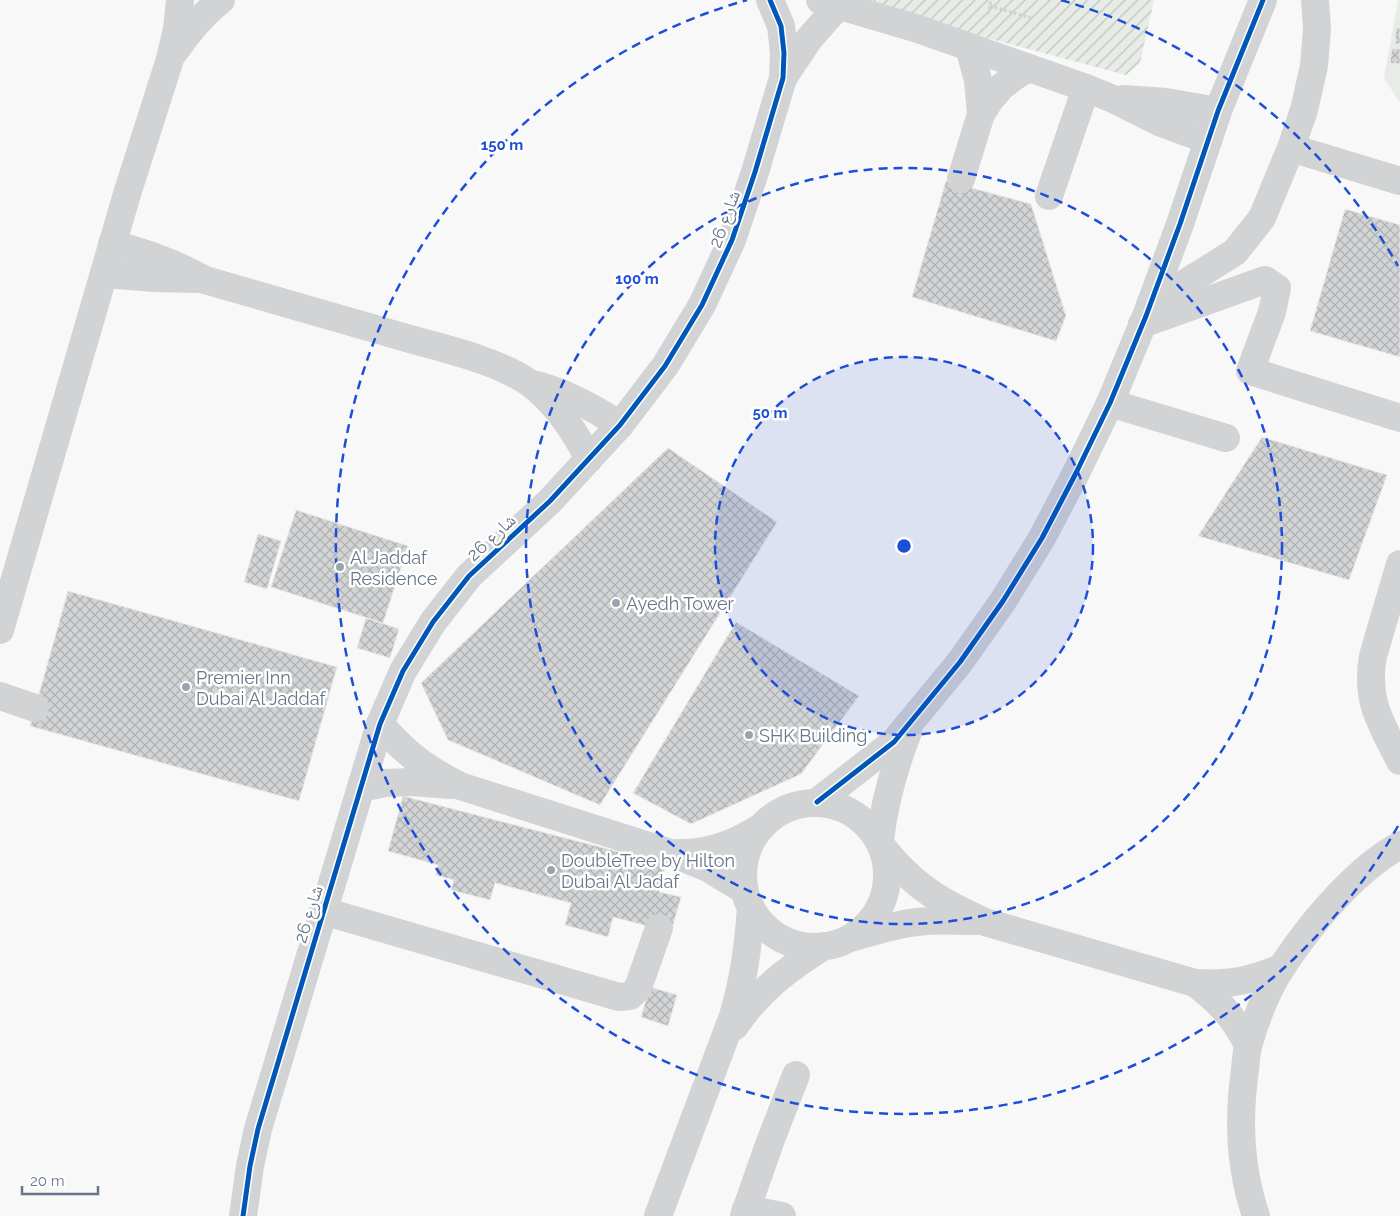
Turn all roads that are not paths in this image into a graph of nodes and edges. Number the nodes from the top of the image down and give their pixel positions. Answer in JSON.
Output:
{"nodes":[{"id":1,"x":180,"y":0,"type":"edge"},
{"id":2,"x":221,"y":0,"type":"edge"},
{"id":3,"x":770,"y":0,"type":"edge"},
{"id":4,"x":1263,"y":0,"type":"edge"},
{"id":5,"x":1315,"y":0,"type":"edge"},
{"id":6,"x":830,"y":2,"type":"edge"},
{"id":7,"x":969,"y":47,"type":"junction"},
{"id":8,"x":170,"y":59,"type":"junction"},
{"id":9,"x":1028,"y":68,"type":"junction"},
{"id":10,"x":783,"y":78,"type":"junction"},
{"id":11,"x":1086,"y":88,"type":"junction"},
{"id":12,"x":1113,"y":99,"type":"junction"},
{"id":13,"x":1218,"y":111,"type":"junction"},
{"id":14,"x":981,"y":114,"type":"junction"},
{"id":15,"x":1208,"y":140,"type":"junction"},
{"id":16,"x":1291,"y":148,"type":"junction"},
{"id":17,"x":961,"y":179,"type":"dead end"},
{"id":18,"x":1400,"y":180,"type":"edge"},
{"id":19,"x":1049,"y":196,"type":"dead end"},
{"id":20,"x":112,"y":244,"type":"junction"},
{"id":21,"x":104,"y":274,"type":"junction"},
{"id":22,"x":205,"y":280,"type":"junction"},
{"id":23,"x":1146,"y":315,"type":"junction"},
{"id":24,"x":528,"y":382,"type":"junction"},
{"id":25,"x":1110,"y":403,"type":"junction"},
{"id":26,"x":1400,"y":418,"type":"edge"},
{"id":27,"x":620,"y":425,"type":"junction"},
{"id":28,"x":1226,"y":438,"type":"dead end"},
{"id":29,"x":589,"y":459,"type":"junction"},
{"id":30,"x":1400,"y":564,"type":"edge"},
{"id":31,"x":9,"y":565,"type":"edge"},
{"id":32,"x":0,"y":630,"type":"edge"},
{"id":33,"x":0,"y":696,"type":"edge"},
{"id":34,"x":35,"y":708,"type":"dead end"},
{"id":35,"x":913,"y":719,"type":"junction"},
{"id":36,"x":380,"y":724,"type":"junction"},
{"id":37,"x":1400,"y":761,"type":"edge"},
{"id":38,"x":460,"y":786,"type":"junction"},
{"id":39,"x":361,"y":788,"type":"junction"},
{"id":40,"x":818,"y":802,"type":"junction"},
{"id":41,"x":1400,"y":826,"type":"edge"},
{"id":42,"x":761,"y":827,"type":"junction"},
{"id":43,"x":882,"y":845,"type":"junction"},
{"id":44,"x":1394,"y":849,"type":"edge"},
{"id":45,"x":671,"y":853,"type":"junction"},
{"id":46,"x":748,"y":899,"type":"junction"},
{"id":47,"x":323,"y":911,"type":"junction"},
{"id":48,"x":985,"y":922,"type":"junction"},
{"id":49,"x":659,"y":928,"type":"dead end"},
{"id":50,"x":852,"y":937,"type":"junction"},
{"id":51,"x":824,"y":946,"type":"junction"},
{"id":52,"x":1281,"y":968,"type":"junction"},
{"id":53,"x":1195,"y":984,"type":"junction"},
{"id":54,"x":724,"y":1041,"type":"junction"},
{"id":55,"x":1248,"y":1045,"type":"junction"},
{"id":56,"x":796,"y":1075,"type":"dead end"},
{"id":57,"x":745,"y":1212,"type":"edge"},
{"id":58,"x":243,"y":1216,"type":"edge"},
{"id":59,"x":658,"y":1216,"type":"edge"},
{"id":60,"x":782,"y":1216,"type":"edge"},
{"id":61,"x":1256,"y":1216,"type":"edge"}],
"edges":[{"from":1,"to":8,"type":"street"},
{"from":2,"to":8,"type":"street"},
{"from":3,"to":10,"type":"street","name":"شارع 26"},
{"from":4,"to":13,"type":"street"},
{"from":5,"to":16,"type":"street"},
{"from":6,"to":7,"type":"street"},
{"from":6,"to":10,"type":"street","name":"شارع 26"},
{"from":7,"to":9,"type":"street"},
{"from":7,"to":14,"type":"street"},
{"from":8,"to":20,"type":"street"},
{"from":9,"to":11,"type":"street"},
{"from":9,"to":14,"type":"street"},
{"from":10,"to":27,"type":"street","name":"شارع 26"},
{"from":11,"to":12,"type":"street"},
{"from":11,"to":19,"type":"street"},
{"from":12,"to":13,"type":"street"},
{"from":12,"to":15,"type":"street"},
{"from":13,"to":15,"type":"street"},
{"from":14,"to":17,"type":"street"},
{"from":15,"to":23,"type":"street"},
{"from":16,"to":18,"type":"street"},
{"from":16,"to":23,"type":"street"},
{"from":20,"to":21,"type":"street"},
{"from":20,"to":22,"type":"street"},
{"from":21,"to":22,"type":"street"},
{"from":21,"to":31,"type":"street"},
{"from":22,"to":24,"type":"street"},
{"from":23,"to":25,"type":"street"},
{"from":23,"to":26,"type":"street"},
{"from":24,"to":27,"type":"street"},
{"from":24,"to":29,"type":"street"},
{"from":25,"to":28,"type":"street"},
{"from":25,"to":35,"type":"street"},
{"from":27,"to":29,"type":"street","name":"شارع 26"},
{"from":29,"to":36,"type":"street","name":"شارع 26"},
{"from":30,"to":37,"type":"street"},
{"from":31,"to":32,"type":"street"},
{"from":33,"to":34,"type":"street"},
{"from":35,"to":40,"type":"street"},
{"from":35,"to":43,"type":"street"},
{"from":36,"to":38,"type":"street"},
{"from":36,"to":39,"type":"street","name":"شارع 26"},
{"from":38,"to":39,"type":"street"},
{"from":38,"to":45,"type":"street"},
{"from":39,"to":47,"type":"street","name":"شارع 26"},
{"from":40,"to":42,"type":"street"},
{"from":40,"to":43,"type":"street"},
{"from":41,"to":44,"type":"street"},
{"from":42,"to":45,"type":"street"},
{"from":42,"to":46,"type":"street"},
{"from":43,"to":48,"type":"street"},
{"from":43,"to":50,"type":"street"},
{"from":44,"to":52,"type":"street"},
{"from":45,"to":46,"type":"street"},
{"from":46,"to":51,"type":"street"},
{"from":46,"to":54,"type":"street"},
{"from":47,"to":49,"type":"street"},
{"from":47,"to":58,"type":"street","name":"شارع 26"},
{"from":48,"to":50,"type":"street"},
{"from":48,"to":53,"type":"street"},
{"from":50,"to":51,"type":"street"},
{"from":51,"to":54,"type":"street"},
{"from":52,"to":53,"type":"street"},
{"from":52,"to":55,"type":"street"},
{"from":53,"to":55,"type":"street"},
{"from":54,"to":59,"type":"street"},
{"from":55,"to":61,"type":"street"},
{"from":56,"to":57,"type":"street"},
{"from":57,"to":60,"type":"street"}]}
